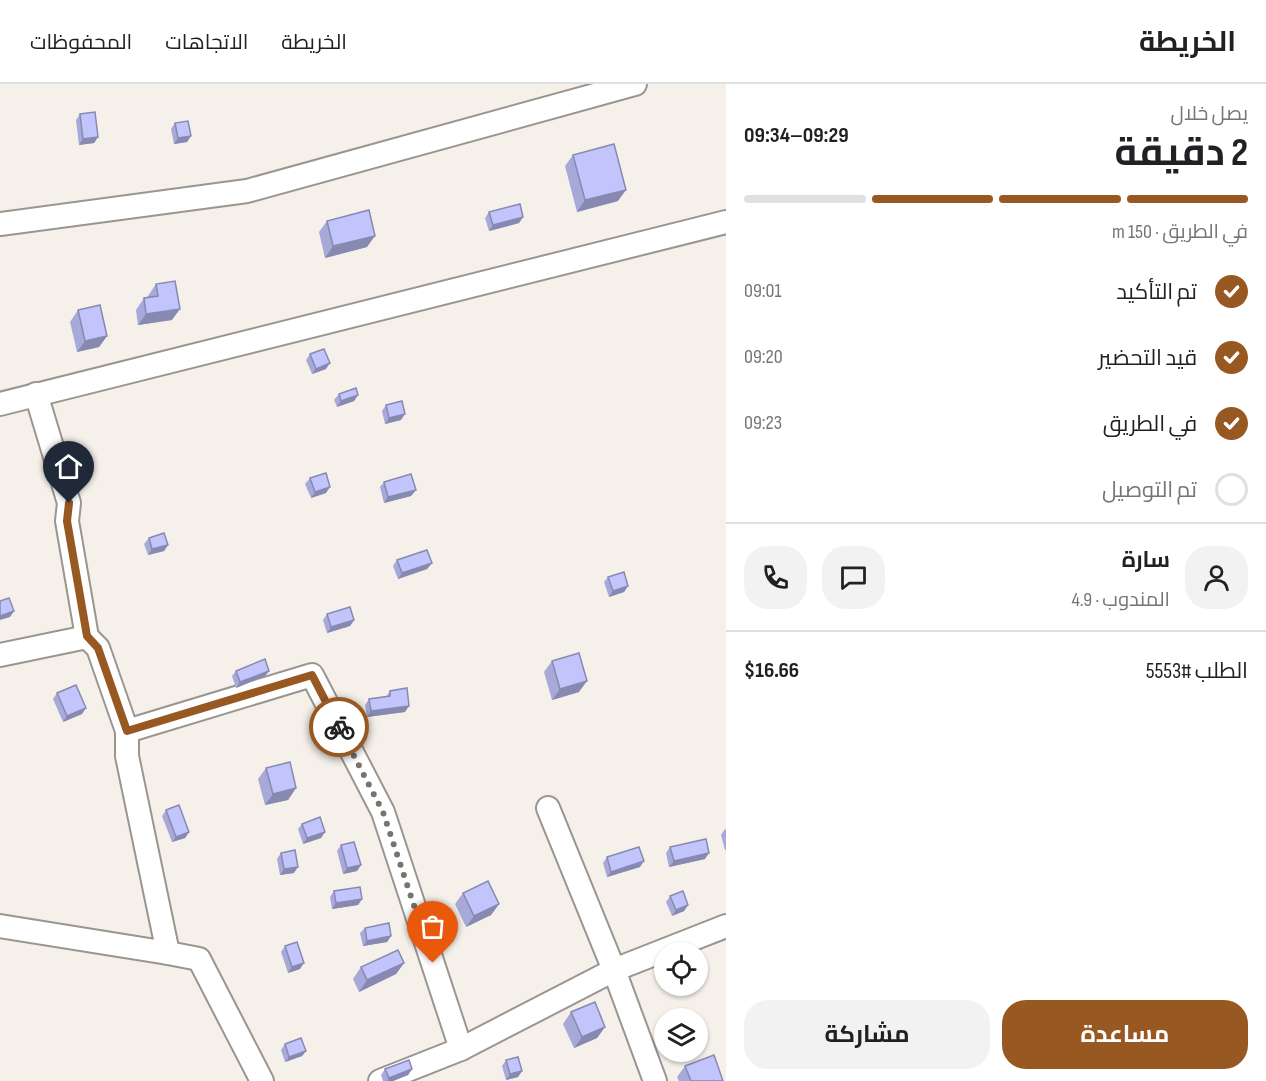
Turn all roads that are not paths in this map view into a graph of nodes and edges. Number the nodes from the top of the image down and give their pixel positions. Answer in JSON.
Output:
{"nodes":[{"id":1,"x":635,"y":84,"type":"edge"},
{"id":2,"x":726,"y":222,"type":"edge"},
{"id":3,"x":0,"y":224,"type":"edge"},
{"id":4,"x":36,"y":394,"type":"junction"},
{"id":5,"x":0,"y":404,"type":"edge"},
{"id":6,"x":87,"y":636,"type":"junction"},
{"id":7,"x":0,"y":655,"type":"edge"},
{"id":8,"x":127,"y":731,"type":"junction"},
{"id":9,"x":548,"y":808,"type":"dead end"},
{"id":10,"x":0,"y":926,"type":"edge"},
{"id":11,"x":726,"y":926,"type":"edge"},
{"id":12,"x":168,"y":953,"type":"junction"},
{"id":13,"x":614,"y":970,"type":"junction"},
{"id":14,"x":461,"y":1049,"type":"junction"},
{"id":15,"x":261,"y":1081,"type":"edge"},
{"id":16,"x":380,"y":1081,"type":"edge"},
{"id":17,"x":655,"y":1081,"type":"edge"}],
"edges":[{"from":1,"to":3,"type":"street"},
{"from":2,"to":4,"type":"street"},
{"from":4,"to":5,"type":"street"},
{"from":4,"to":6,"type":"street"},
{"from":6,"to":7,"type":"street"},
{"from":6,"to":8,"type":"street"},
{"from":8,"to":12,"type":"street"},
{"from":8,"to":14,"type":"street"},
{"from":9,"to":13,"type":"street"},
{"from":10,"to":12,"type":"street"},
{"from":11,"to":13,"type":"street"},
{"from":12,"to":15,"type":"street"},
{"from":13,"to":14,"type":"street"},
{"from":13,"to":17,"type":"street"},
{"from":14,"to":16,"type":"street"}]}
